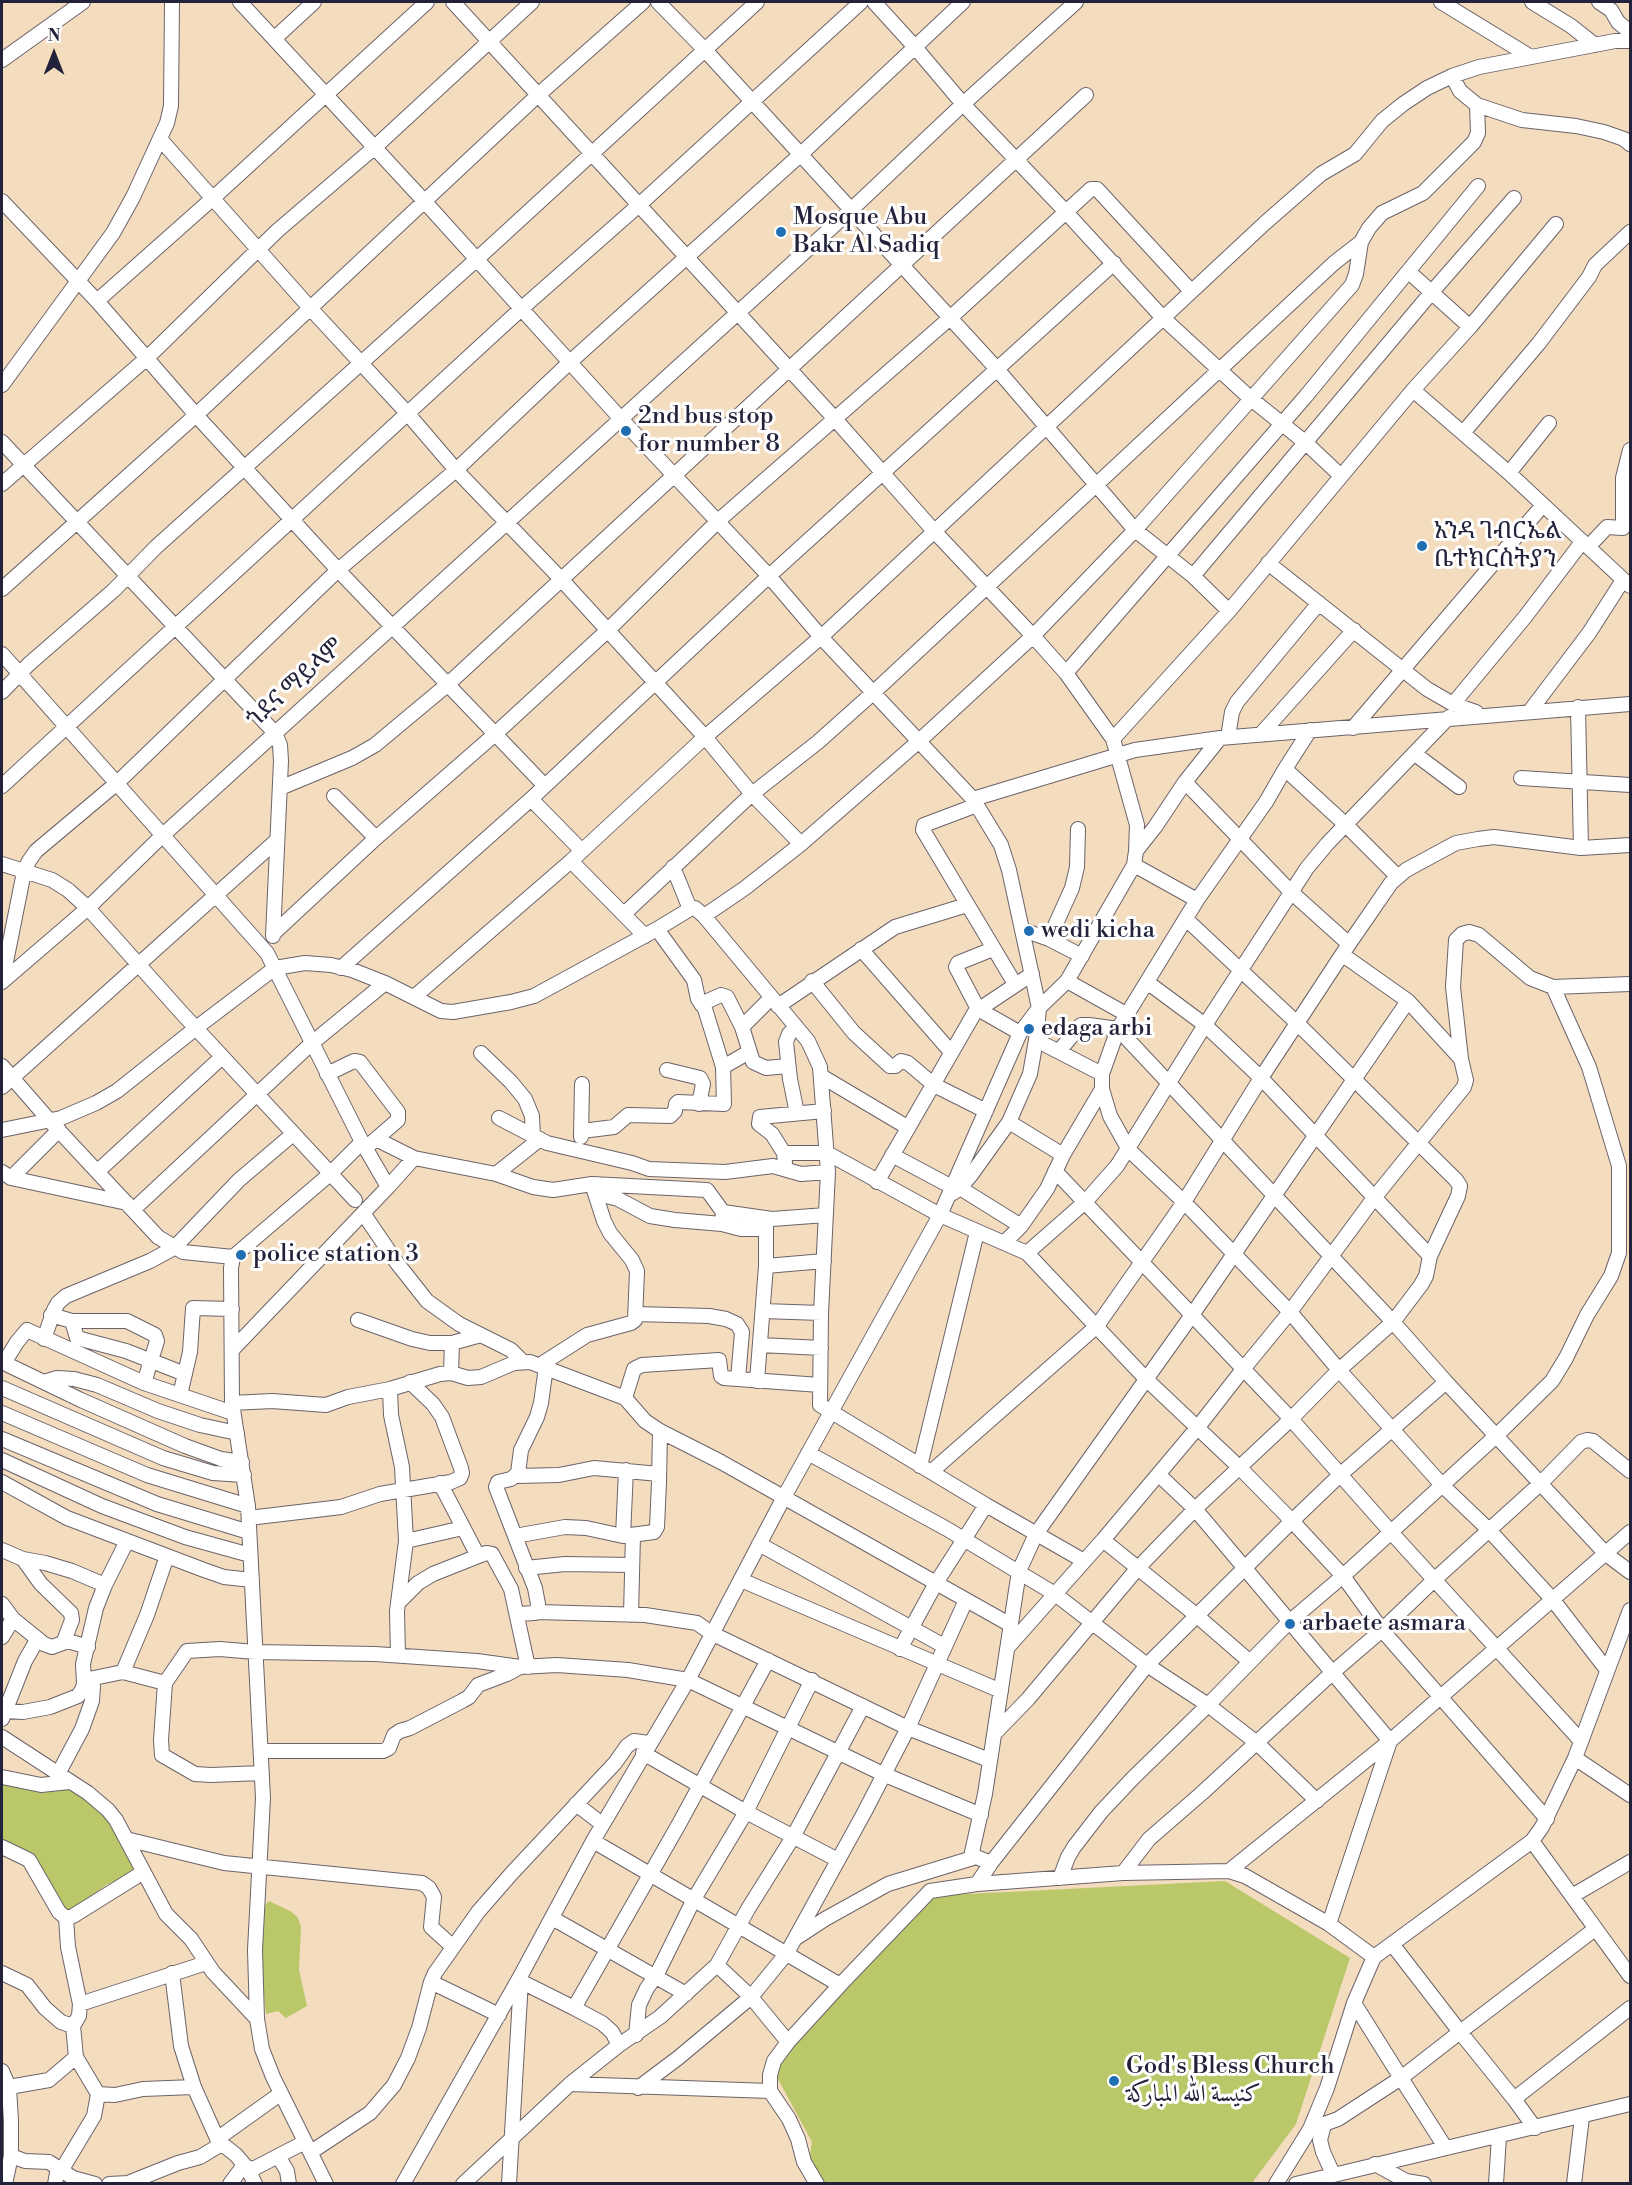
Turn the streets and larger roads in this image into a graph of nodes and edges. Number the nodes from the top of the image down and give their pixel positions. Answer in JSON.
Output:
{"nodes":[{"id":1,"x":83,"y":2,"type":"edge"},
{"id":2,"x":172,"y":2,"type":"edge"},
{"id":3,"x":240,"y":2,"type":"edge"},
{"id":4,"x":315,"y":2,"type":"edge"},
{"id":5,"x":427,"y":2,"type":"edge"},
{"id":6,"x":453,"y":2,"type":"edge"},
{"id":7,"x":532,"y":2,"type":"edge"},
{"id":8,"x":643,"y":2,"type":"edge"},
{"id":9,"x":658,"y":2,"type":"edge"},
{"id":10,"x":757,"y":2,"type":"edge"},
{"id":11,"x":861,"y":2,"type":"edge"},
{"id":12,"x":874,"y":2,"type":"edge"},
{"id":13,"x":963,"y":2,"type":"edge"},
{"id":14,"x":1074,"y":2,"type":"edge"},
{"id":15,"x":1441,"y":2,"type":"edge"},
{"id":16,"x":1532,"y":2,"type":"edge"},
{"id":17,"x":1599,"y":2,"type":"edge"},
{"id":18,"x":1630,"y":32,"type":"edge"},
{"id":19,"x":275,"y":38,"type":"junction"},
{"id":20,"x":1630,"y":41,"type":"edge"},
{"id":21,"x":489,"y":42,"type":"junction"},
{"id":22,"x":1595,"y":45,"type":"junction"},
{"id":23,"x":914,"y":46,"type":"junction"},
{"id":24,"x":704,"y":49,"type":"junction"},
{"id":25,"x":1531,"y":57,"type":"junction"},
{"id":26,"x":2,"y":60,"type":"edge"},
{"id":27,"x":1452,"y":76,"type":"junction"},
{"id":28,"x":326,"y":94,"type":"junction"},
{"id":29,"x":1086,"y":95,"type":"dead end"},
{"id":30,"x":537,"y":96,"type":"junction"},
{"id":31,"x":751,"y":101,"type":"junction"},
{"id":32,"x":963,"y":104,"type":"junction"},
{"id":33,"x":1477,"y":105,"type":"junction"},
{"id":34,"x":160,"y":139,"type":"junction"},
{"id":35,"x":1630,"y":144,"type":"edge"},
{"id":36,"x":375,"y":147,"type":"junction"},
{"id":37,"x":591,"y":155,"type":"junction"},
{"id":38,"x":801,"y":155,"type":"junction"},
{"id":39,"x":1015,"y":160,"type":"junction"},
{"id":40,"x":1478,"y":186,"type":"dead end"},
{"id":41,"x":1514,"y":198,"type":"dead end"},
{"id":42,"x":212,"y":199,"type":"junction"},
{"id":43,"x":2,"y":201,"type":"edge"},
{"id":44,"x":426,"y":202,"type":"junction"},
{"id":45,"x":639,"y":205,"type":"junction"},
{"id":46,"x":852,"y":209,"type":"junction"},
{"id":47,"x":1065,"y":211,"type":"junction"},
{"id":48,"x":1556,"y":224,"type":"dead end"},
{"id":49,"x":1630,"y":232,"type":"edge"},
{"id":50,"x":1360,"y":242,"type":"junction"},
{"id":51,"x":258,"y":250,"type":"junction"},
{"id":52,"x":477,"y":259,"type":"junction"},
{"id":53,"x":686,"y":259,"type":"junction"},
{"id":54,"x":1114,"y":263,"type":"junction"},
{"id":55,"x":902,"y":265,"type":"junction"},
{"id":56,"x":1409,"y":272,"type":"junction"},
{"id":57,"x":78,"y":281,"type":"junction"},
{"id":58,"x":1191,"y":291,"type":"junction"},
{"id":59,"x":1431,"y":292,"type":"junction"},
{"id":60,"x":96,"y":302,"type":"junction"},
{"id":61,"x":310,"y":309,"type":"junction"},
{"id":62,"x":521,"y":309,"type":"junction"},
{"id":63,"x":736,"y":313,"type":"junction"},
{"id":64,"x":950,"y":318,"type":"junction"},
{"id":65,"x":1163,"y":318,"type":"junction"},
{"id":66,"x":1470,"y":327,"type":"junction"},
{"id":67,"x":147,"y":358,"type":"junction"},
{"id":68,"x":570,"y":362,"type":"junction"},
{"id":69,"x":361,"y":364,"type":"junction"},
{"id":70,"x":996,"y":368,"type":"junction"},
{"id":71,"x":789,"y":370,"type":"junction"},
{"id":72,"x":1221,"y":371,"type":"junction"},
{"id":73,"x":2,"y":385,"type":"edge"},
{"id":74,"x":1413,"y":390,"type":"junction"},
{"id":75,"x":1250,"y":398,"type":"junction"},
{"id":76,"x":196,"y":414,"type":"junction"},
{"id":77,"x":408,"y":414,"type":"junction"},
{"id":78,"x":621,"y":419,"type":"junction"},
{"id":79,"x":835,"y":419,"type":"junction"},
{"id":80,"x":1282,"y":423,"type":"junction"},
{"id":81,"x":1549,"y":423,"type":"dead end"},
{"id":82,"x":1046,"y":428,"type":"junction"},
{"id":83,"x":1463,"y":433,"type":"junction"},
{"id":84,"x":2,"y":442,"type":"edge"},
{"id":85,"x":1306,"y":443,"type":"junction"},
{"id":86,"x":1630,"y":450,"type":"edge"},
{"id":87,"x":25,"y":464,"type":"junction"},
{"id":88,"x":245,"y":467,"type":"junction"},
{"id":89,"x":456,"y":470,"type":"junction"},
{"id":90,"x":882,"y":473,"type":"junction"},
{"id":91,"x":1509,"y":473,"type":"junction"},
{"id":92,"x":673,"y":474,"type":"junction"},
{"id":93,"x":1341,"y":476,"type":"junction"},
{"id":94,"x":2,"y":484,"type":"edge"},
{"id":95,"x":1095,"y":484,"type":"junction"},
{"id":96,"x":1543,"y":505,"type":"junction"},
{"id":97,"x":292,"y":519,"type":"junction"},
{"id":98,"x":76,"y":520,"type":"junction"},
{"id":99,"x":718,"y":521,"type":"junction"},
{"id":100,"x":505,"y":523,"type":"junction"},
{"id":101,"x":1135,"y":530,"type":"junction"},
{"id":102,"x":934,"y":531,"type":"junction"},
{"id":103,"x":1585,"y":544,"type":"junction"},
{"id":104,"x":1167,"y":556,"type":"junction"},
{"id":105,"x":1269,"y":563,"type":"junction"},
{"id":106,"x":338,"y":570,"type":"junction"},
{"id":107,"x":127,"y":576,"type":"junction"},
{"id":108,"x":769,"y":576,"type":"junction"},
{"id":109,"x":1193,"y":576,"type":"junction"},
{"id":110,"x":560,"y":578,"type":"junction"},
{"id":111,"x":1627,"y":583,"type":"edge"},
{"id":112,"x":986,"y":587,"type":"junction"},
{"id":113,"x":2,"y":589,"type":"edge"},
{"id":114,"x":1319,"y":603,"type":"junction"},
{"id":115,"x":1228,"y":611,"type":"junction"},
{"id":116,"x":177,"y":626,"type":"junction"},
{"id":117,"x":393,"y":626,"type":"junction"},
{"id":118,"x":1354,"y":630,"type":"junction"},
{"id":119,"x":607,"y":631,"type":"junction"},
{"id":120,"x":1034,"y":636,"type":"junction"},
{"id":121,"x":821,"y":637,"type":"junction"},
{"id":122,"x":2,"y":654,"type":"edge"},
{"id":123,"x":1403,"y":671,"type":"junction"},
{"id":124,"x":1066,"y":673,"type":"junction"},
{"id":125,"x":20,"y":674,"type":"junction"},
{"id":126,"x":225,"y":678,"type":"junction"},
{"id":127,"x":656,"y":683,"type":"junction"},
{"id":128,"x":447,"y":685,"type":"junction"},
{"id":129,"x":2,"y":692,"type":"edge"},
{"id":130,"x":874,"y":692,"type":"junction"},
{"id":131,"x":1630,"y":704,"type":"edge"},
{"id":132,"x":1578,"y":708,"type":"junction"},
{"id":133,"x":1451,"y":711,"type":"junction"},
{"id":134,"x":1530,"y":711,"type":"junction"},
{"id":135,"x":67,"y":727,"type":"junction"},
{"id":136,"x":1353,"y":728,"type":"junction"},
{"id":137,"x":1310,"y":730,"type":"junction"},
{"id":138,"x":275,"y":733,"type":"junction"},
{"id":139,"x":494,"y":735,"type":"junction"},
{"id":140,"x":1262,"y":735,"type":"junction"},
{"id":141,"x":705,"y":736,"type":"junction"},
{"id":142,"x":1224,"y":738,"type":"junction"},
{"id":143,"x":1113,"y":739,"type":"junction"},
{"id":144,"x":918,"y":742,"type":"junction"},
{"id":145,"x":1118,"y":754,"type":"junction"},
{"id":146,"x":1415,"y":754,"type":"junction"},
{"id":147,"x":1285,"y":769,"type":"junction"},
{"id":148,"x":1521,"y":778,"type":"dead end"},
{"id":149,"x":1185,"y":782,"type":"junction"},
{"id":150,"x":1581,"y":782,"type":"junction"},
{"id":151,"x":117,"y":783,"type":"junction"},
{"id":152,"x":544,"y":785,"type":"junction"},
{"id":153,"x":1630,"y":785,"type":"edge"},
{"id":154,"x":2,"y":786,"type":"edge"},
{"id":155,"x":1459,"y":787,"type":"dead end"},
{"id":156,"x":280,"y":788,"type":"junction"},
{"id":157,"x":752,"y":794,"type":"junction"},
{"id":158,"x":334,"y":796,"type":"dead end"},
{"id":159,"x":531,"y":799,"type":"junction"},
{"id":160,"x":975,"y":802,"type":"junction"},
{"id":161,"x":1346,"y":825,"type":"junction"},
{"id":162,"x":1078,"y":829,"type":"dead end"},
{"id":163,"x":164,"y":835,"type":"junction"},
{"id":164,"x":376,"y":838,"type":"junction"},
{"id":165,"x":276,"y":841,"type":"junction"},
{"id":166,"x":1240,"y":841,"type":"junction"},
{"id":167,"x":801,"y":844,"type":"junction"},
{"id":168,"x":1630,"y":845,"type":"edge"},
{"id":169,"x":1581,"y":848,"type":"junction"},
{"id":170,"x":582,"y":851,"type":"junction"},
{"id":171,"x":1137,"y":851,"type":"junction"},
{"id":172,"x":571,"y":861,"type":"junction"},
{"id":173,"x":2,"y":864,"type":"edge"},
{"id":174,"x":1134,"y":866,"type":"junction"},
{"id":175,"x":673,"y":867,"type":"junction"},
{"id":176,"x":24,"y":872,"type":"junction"},
{"id":177,"x":1398,"y":877,"type":"junction"},
{"id":178,"x":1290,"y":891,"type":"junction"},
{"id":179,"x":216,"y":894,"type":"junction"},
{"id":180,"x":1197,"y":900,"type":"junction"},
{"id":181,"x":966,"y":905,"type":"junction"},
{"id":182,"x":88,"y":908,"type":"junction"},
{"id":183,"x":690,"y":909,"type":"junction"},
{"id":184,"x":624,"y":914,"type":"junction"},
{"id":185,"x":704,"y":916,"type":"junction"},
{"id":186,"x":1186,"y":919,"type":"junction"},
{"id":187,"x":1023,"y":930,"type":"junction"},
{"id":188,"x":651,"y":932,"type":"junction"},
{"id":189,"x":274,"y":933,"type":"junction"},
{"id":190,"x":6,"y":938,"type":"edge"},
{"id":191,"x":1049,"y":939,"type":"junction"},
{"id":192,"x":861,"y":949,"type":"junction"},
{"id":193,"x":993,"y":949,"type":"junction"},
{"id":194,"x":1346,"y":949,"type":"junction"},
{"id":195,"x":267,"y":953,"type":"junction"},
{"id":196,"x":1082,"y":956,"type":"junction"},
{"id":197,"x":138,"y":965,"type":"junction"},
{"id":198,"x":275,"y":968,"type":"junction"},
{"id":199,"x":341,"y":968,"type":"junction"},
{"id":200,"x":1241,"y":969,"type":"junction"},
{"id":201,"x":1032,"y":974,"type":"junction"},
{"id":202,"x":812,"y":981,"type":"junction"},
{"id":203,"x":1067,"y":981,"type":"junction"},
{"id":204,"x":2,"y":982,"type":"edge"},
{"id":205,"x":385,"y":982,"type":"junction"},
{"id":206,"x":1147,"y":982,"type":"junction"},
{"id":207,"x":1014,"y":984,"type":"junction"},
{"id":208,"x":1630,"y":984,"type":"edge"},
{"id":209,"x":1553,"y":987,"type":"junction"},
{"id":210,"x":414,"y":997,"type":"junction"},
{"id":211,"x":1408,"y":1001,"type":"junction"},
{"id":212,"x":774,"y":1002,"type":"junction"},
{"id":213,"x":701,"y":1004,"type":"junction"},
{"id":214,"x":1039,"y":1008,"type":"junction"},
{"id":215,"x":978,"y":1009,"type":"junction"},
{"id":216,"x":1126,"y":1014,"type":"junction"},
{"id":217,"x":1297,"y":1023,"type":"junction"},
{"id":218,"x":1205,"y":1025,"type":"junction"},
{"id":219,"x":742,"y":1027,"type":"junction"},
{"id":220,"x":796,"y":1027,"type":"junction"},
{"id":221,"x":196,"y":1028,"type":"junction"},
{"id":222,"x":1118,"y":1029,"type":"junction"},
{"id":223,"x":1020,"y":1033,"type":"junction"},
{"id":224,"x":1036,"y":1040,"type":"junction"},
{"id":225,"x":312,"y":1043,"type":"junction"},
{"id":226,"x":1059,"y":1051,"type":"junction"},
{"id":227,"x":749,"y":1052,"type":"junction"},
{"id":228,"x":951,"y":1052,"type":"junction"},
{"id":229,"x":481,"y":1053,"type":"dead end"},
{"id":230,"x":222,"y":1057,"type":"junction"},
{"id":231,"x":1461,"y":1059,"type":"junction"},
{"id":232,"x":2,"y":1066,"type":"edge"},
{"id":233,"x":788,"y":1066,"type":"junction"},
{"id":234,"x":723,"y":1067,"type":"junction"},
{"id":235,"x":667,"y":1070,"type":"dead end"},
{"id":236,"x":327,"y":1074,"type":"junction"},
{"id":237,"x":1102,"y":1074,"type":"junction"},
{"id":238,"x":821,"y":1076,"type":"junction"},
{"id":239,"x":1261,"y":1078,"type":"junction"},
{"id":240,"x":1355,"y":1079,"type":"junction"},
{"id":241,"x":7,"y":1082,"type":"edge"},
{"id":242,"x":582,"y":1084,"type":"dead end"},
{"id":243,"x":934,"y":1085,"type":"junction"},
{"id":244,"x":1168,"y":1085,"type":"junction"},
{"id":245,"x":1102,"y":1089,"type":"junction"},
{"id":246,"x":258,"y":1094,"type":"junction"},
{"id":247,"x":699,"y":1104,"type":"junction"},
{"id":248,"x":824,"y":1111,"type":"junction"},
{"id":249,"x":987,"y":1111,"type":"junction"},
{"id":250,"x":797,"y":1113,"type":"junction"},
{"id":251,"x":499,"y":1118,"type":"dead end"},
{"id":252,"x":1009,"y":1122,"type":"junction"},
{"id":253,"x":54,"y":1125,"type":"junction"},
{"id":254,"x":907,"y":1127,"type":"junction"},
{"id":255,"x":2,"y":1130,"type":"edge"},
{"id":256,"x":582,"y":1131,"type":"junction"},
{"id":257,"x":292,"y":1134,"type":"junction"},
{"id":258,"x":1316,"y":1136,"type":"junction"},
{"id":259,"x":537,"y":1138,"type":"junction"},
{"id":260,"x":1222,"y":1140,"type":"junction"},
{"id":261,"x":368,"y":1143,"type":"junction"},
{"id":262,"x":1418,"y":1143,"type":"junction"},
{"id":263,"x":1129,"y":1150,"type":"junction"},
{"id":264,"x":579,"y":1151,"type":"junction"},
{"id":265,"x":827,"y":1153,"type":"junction"},
{"id":266,"x":784,"y":1154,"type":"junction"},
{"id":267,"x":891,"y":1155,"type":"junction"},
{"id":268,"x":1063,"y":1155,"type":"junction"},
{"id":269,"x":414,"y":1158,"type":"junction"},
{"id":270,"x":649,"y":1168,"type":"junction"},
{"id":271,"x":785,"y":1168,"type":"junction"},
{"id":272,"x":98,"y":1171,"type":"junction"},
{"id":273,"x":1055,"y":1171,"type":"junction"},
{"id":274,"x":828,"y":1172,"type":"junction"},
{"id":275,"x":330,"y":1174,"type":"junction"},
{"id":276,"x":496,"y":1174,"type":"junction"},
{"id":277,"x":6,"y":1175,"type":"edge"},
{"id":278,"x":877,"y":1182,"type":"junction"},
{"id":279,"x":388,"y":1187,"type":"junction"},
{"id":280,"x":648,"y":1187,"type":"junction"},
{"id":281,"x":593,"y":1189,"type":"junction"},
{"id":282,"x":954,"y":1191,"type":"junction"},
{"id":283,"x":1275,"y":1194,"type":"junction"},
{"id":284,"x":1374,"y":1198,"type":"junction"},
{"id":285,"x":355,"y":1200,"type":"dead end"},
{"id":286,"x":1085,"y":1202,"type":"junction"},
{"id":287,"x":1184,"y":1202,"type":"junction"},
{"id":288,"x":130,"y":1207,"type":"junction"},
{"id":289,"x":363,"y":1213,"type":"junction"},
{"id":290,"x":826,"y":1215,"type":"junction"},
{"id":291,"x":940,"y":1215,"type":"junction"},
{"id":292,"x":722,"y":1218,"type":"junction"},
{"id":293,"x":766,"y":1223,"type":"junction"},
{"id":294,"x":1021,"y":1226,"type":"junction"},
{"id":295,"x":977,"y":1232,"type":"junction"},
{"id":296,"x":1004,"y":1244,"type":"junction"},
{"id":297,"x":174,"y":1248,"type":"junction"},
{"id":298,"x":1027,"y":1253,"type":"junction"},
{"id":299,"x":1234,"y":1254,"type":"junction"},
{"id":300,"x":1430,"y":1256,"type":"junction"},
{"id":301,"x":233,"y":1257,"type":"junction"},
{"id":302,"x":1332,"y":1257,"type":"junction"},
{"id":303,"x":824,"y":1262,"type":"junction"},
{"id":304,"x":1144,"y":1262,"type":"junction"},
{"id":305,"x":766,"y":1266,"type":"junction"},
{"id":306,"x":232,"y":1309,"type":"junction"},
{"id":307,"x":763,"y":1311,"type":"junction"},
{"id":308,"x":1290,"y":1312,"type":"junction"},
{"id":309,"x":821,"y":1313,"type":"junction"},
{"id":310,"x":636,"y":1314,"type":"junction"},
{"id":311,"x":51,"y":1316,"type":"junction"},
{"id":312,"x":1192,"y":1316,"type":"junction"},
{"id":313,"x":357,"y":1320,"type":"dead end"},
{"id":314,"x":72,"y":1321,"type":"junction"},
{"id":315,"x":1393,"y":1322,"type":"junction"},
{"id":316,"x":1097,"y":1326,"type":"junction"},
{"id":317,"x":481,"y":1335,"type":"junction"},
{"id":318,"x":44,"y":1339,"type":"junction"},
{"id":319,"x":452,"y":1343,"type":"junction"},
{"id":320,"x":741,"y":1346,"type":"junction"},
{"id":321,"x":760,"y":1347,"type":"junction"},
{"id":322,"x":821,"y":1348,"type":"junction"},
{"id":323,"x":233,"y":1349,"type":"junction"},
{"id":324,"x":150,"y":1360,"type":"junction"},
{"id":325,"x":522,"y":1361,"type":"junction"},
{"id":326,"x":3,"y":1362,"type":"edge"},
{"id":327,"x":105,"y":1366,"type":"junction"},
{"id":328,"x":543,"y":1366,"type":"junction"},
{"id":329,"x":1244,"y":1368,"type":"junction"},
{"id":330,"x":1339,"y":1370,"type":"junction"},
{"id":331,"x":451,"y":1373,"type":"junction"},
{"id":332,"x":185,"y":1374,"type":"junction"},
{"id":333,"x":738,"y":1379,"type":"junction"},
{"id":334,"x":1146,"y":1379,"type":"junction"},
{"id":335,"x":757,"y":1381,"type":"junction"},
{"id":336,"x":44,"y":1382,"type":"junction"},
{"id":337,"x":1446,"y":1382,"type":"junction"},
{"id":338,"x":144,"y":1383,"type":"junction"},
{"id":339,"x":410,"y":1383,"type":"junction"},
{"id":340,"x":97,"y":1385,"type":"junction"},
{"id":341,"x":820,"y":1385,"type":"junction"},
{"id":342,"x":2,"y":1388,"type":"edge"},
{"id":343,"x":390,"y":1389,"type":"junction"},
{"id":344,"x":65,"y":1393,"type":"junction"},
{"id":345,"x":180,"y":1395,"type":"junction"},
{"id":346,"x":625,"y":1398,"type":"junction"},
{"id":347,"x":232,"y":1408,"type":"junction"},
{"id":348,"x":56,"y":1411,"type":"junction"},
{"id":349,"x":832,"y":1412,"type":"junction"},
{"id":350,"x":2,"y":1413,"type":"edge"},
{"id":351,"x":1291,"y":1419,"type":"junction"},
{"id":352,"x":1198,"y":1427,"type":"junction"},
{"id":353,"x":1393,"y":1429,"type":"junction"},
{"id":354,"x":660,"y":1431,"type":"junction"},
{"id":355,"x":237,"y":1433,"type":"junction"},
{"id":356,"x":1497,"y":1435,"type":"junction"},
{"id":357,"x":2,"y":1439,"type":"edge"},
{"id":358,"x":808,"y":1453,"type":"junction"},
{"id":359,"x":2,"y":1461,"type":"edge"},
{"id":360,"x":243,"y":1468,"type":"junction"},
{"id":361,"x":1240,"y":1468,"type":"junction"},
{"id":362,"x":926,"y":1469,"type":"junction"},
{"id":363,"x":626,"y":1470,"type":"junction"},
{"id":364,"x":1630,"y":1471,"type":"edge"},
{"id":365,"x":660,"y":1474,"type":"junction"},
{"id":366,"x":1341,"y":1474,"type":"junction"},
{"id":367,"x":1159,"y":1475,"type":"junction"},
{"id":368,"x":516,"y":1476,"type":"junction"},
{"id":369,"x":2,"y":1482,"type":"edge"},
{"id":370,"x":440,"y":1483,"type":"junction"},
{"id":371,"x":1541,"y":1483,"type":"junction"},
{"id":372,"x":1442,"y":1485,"type":"junction"},
{"id":373,"x":403,"y":1490,"type":"junction"},
{"id":374,"x":784,"y":1497,"type":"junction"},
{"id":375,"x":986,"y":1505,"type":"junction"},
{"id":376,"x":1195,"y":1509,"type":"junction"},
{"id":377,"x":249,"y":1519,"type":"junction"},
{"id":378,"x":1292,"y":1521,"type":"junction"},
{"id":379,"x":463,"y":1528,"type":"junction"},
{"id":380,"x":1489,"y":1530,"type":"junction"},
{"id":381,"x":1390,"y":1531,"type":"junction"},
{"id":382,"x":1630,"y":1532,"type":"edge"},
{"id":383,"x":1036,"y":1534,"type":"junction"},
{"id":384,"x":628,"y":1535,"type":"junction"},
{"id":385,"x":515,"y":1536,"type":"junction"},
{"id":386,"x":964,"y":1539,"type":"junction"},
{"id":387,"x":1103,"y":1540,"type":"junction"},
{"id":388,"x":128,"y":1541,"type":"junction"},
{"id":389,"x":406,"y":1541,"type":"junction"},
{"id":390,"x":759,"y":1544,"type":"junction"},
{"id":391,"x":1606,"y":1554,"type":"junction"},
{"id":392,"x":12,"y":1555,"type":"edge"},
{"id":393,"x":250,"y":1555,"type":"junction"},
{"id":394,"x":167,"y":1556,"type":"junction"},
{"id":395,"x":478,"y":1557,"type":"junction"},
{"id":396,"x":1084,"y":1561,"type":"junction"},
{"id":397,"x":632,"y":1565,"type":"junction"},
{"id":398,"x":2,"y":1567,"type":"edge"},
{"id":399,"x":526,"y":1568,"type":"junction"},
{"id":400,"x":1245,"y":1568,"type":"junction"},
{"id":401,"x":1137,"y":1569,"type":"junction"},
{"id":402,"x":1019,"y":1571,"type":"junction"},
{"id":403,"x":1630,"y":1572,"type":"edge"},
{"id":404,"x":1343,"y":1576,"type":"junction"},
{"id":405,"x":252,"y":1580,"type":"junction"},
{"id":406,"x":741,"y":1580,"type":"junction"},
{"id":407,"x":1434,"y":1580,"type":"junction"},
{"id":408,"x":936,"y":1583,"type":"junction"},
{"id":409,"x":105,"y":1585,"type":"junction"},
{"id":410,"x":1055,"y":1594,"type":"junction"},
{"id":411,"x":966,"y":1600,"type":"junction"},
{"id":412,"x":1553,"y":1600,"type":"junction"},
{"id":413,"x":398,"y":1603,"type":"junction"},
{"id":414,"x":2,"y":1604,"type":"edge"},
{"id":415,"x":1630,"y":1610,"type":"edge"},
{"id":416,"x":537,"y":1612,"type":"junction"},
{"id":417,"x":518,"y":1614,"type":"junction"},
{"id":418,"x":631,"y":1615,"type":"junction"},
{"id":419,"x":1196,"y":1615,"type":"junction"},
{"id":420,"x":13,"y":1619,"type":"junction"},
{"id":421,"x":1093,"y":1622,"type":"junction"},
{"id":422,"x":1289,"y":1622,"type":"junction"},
{"id":423,"x":1009,"y":1624,"type":"junction"},
{"id":424,"x":910,"y":1627,"type":"junction"},
{"id":425,"x":1382,"y":1630,"type":"junction"},
{"id":426,"x":711,"y":1633,"type":"junction"},
{"id":427,"x":2,"y":1637,"type":"edge"},
{"id":428,"x":37,"y":1640,"type":"junction"},
{"id":429,"x":64,"y":1641,"type":"junction"},
{"id":430,"x":944,"y":1646,"type":"junction"},
{"id":431,"x":88,"y":1647,"type":"junction"},
{"id":432,"x":1008,"y":1647,"type":"junction"},
{"id":433,"x":1496,"y":1647,"type":"junction"},
{"id":434,"x":900,"y":1649,"type":"junction"},
{"id":435,"x":255,"y":1652,"type":"junction"},
{"id":436,"x":398,"y":1655,"type":"junction"},
{"id":437,"x":768,"y":1660,"type":"junction"},
{"id":438,"x":1249,"y":1661,"type":"junction"},
{"id":439,"x":936,"y":1665,"type":"junction"},
{"id":440,"x":1147,"y":1665,"type":"junction"},
{"id":441,"x":524,"y":1667,"type":"junction"},
{"id":442,"x":1607,"y":1670,"type":"junction"},
{"id":443,"x":123,"y":1672,"type":"junction"},
{"id":444,"x":1332,"y":1673,"type":"junction"},
{"id":445,"x":86,"y":1680,"type":"junction"},
{"id":446,"x":688,"y":1680,"type":"junction"},
{"id":447,"x":812,"y":1680,"type":"junction"},
{"id":448,"x":165,"y":1683,"type":"junction"},
{"id":449,"x":1001,"y":1691,"type":"junction"},
{"id":450,"x":1439,"y":1697,"type":"junction"},
{"id":451,"x":1208,"y":1705,"type":"junction"},
{"id":452,"x":742,"y":1706,"type":"junction"},
{"id":453,"x":863,"y":1706,"type":"junction"},
{"id":454,"x":4,"y":1715,"type":"edge"},
{"id":455,"x":789,"y":1728,"type":"junction"},
{"id":456,"x":908,"y":1728,"type":"junction"},
{"id":457,"x":994,"y":1734,"type":"junction"},
{"id":458,"x":2,"y":1737,"type":"edge"},
{"id":459,"x":1390,"y":1741,"type":"junction"},
{"id":460,"x":1581,"y":1741,"type":"junction"},
{"id":461,"x":1257,"y":1743,"type":"junction"},
{"id":462,"x":646,"y":1748,"type":"junction"},
{"id":463,"x":261,"y":1750,"type":"junction"},
{"id":464,"x":839,"y":1752,"type":"junction"},
{"id":465,"x":1575,"y":1758,"type":"junction"},
{"id":466,"x":989,"y":1760,"type":"junction"},
{"id":467,"x":262,"y":1773,"type":"junction"},
{"id":468,"x":884,"y":1774,"type":"junction"},
{"id":469,"x":2,"y":1777,"type":"edge"},
{"id":470,"x":63,"y":1778,"type":"junction"},
{"id":471,"x":699,"y":1786,"type":"junction"},
{"id":472,"x":1630,"y":1795,"type":"edge"},
{"id":473,"x":1317,"y":1801,"type":"junction"},
{"id":474,"x":576,"y":1804,"type":"junction"},
{"id":475,"x":746,"y":1812,"type":"junction"},
{"id":476,"x":981,"y":1815,"type":"junction"},
{"id":477,"x":1547,"y":1819,"type":"junction"},
{"id":478,"x":603,"y":1824,"type":"junction"},
{"id":479,"x":793,"y":1837,"type":"junction"},
{"id":480,"x":126,"y":1839,"type":"junction"},
{"id":481,"x":592,"y":1841,"type":"junction"},
{"id":482,"x":1532,"y":1841,"type":"junction"},
{"id":483,"x":2,"y":1847,"type":"edge"},
{"id":484,"x":976,"y":1857,"type":"junction"},
{"id":485,"x":838,"y":1860,"type":"junction"},
{"id":486,"x":1630,"y":1862,"type":"edge"},
{"id":487,"x":991,"y":1863,"type":"junction"},
{"id":488,"x":260,"y":1868,"type":"junction"},
{"id":489,"x":1229,"y":1870,"type":"junction"},
{"id":490,"x":142,"y":1873,"type":"junction"},
{"id":491,"x":1123,"y":1873,"type":"junction"},
{"id":492,"x":649,"y":1875,"type":"junction"},
{"id":493,"x":1060,"y":1878,"type":"junction"},
{"id":494,"x":977,"y":1884,"type":"junction"},
{"id":495,"x":1572,"y":1896,"type":"junction"},
{"id":496,"x":694,"y":1899,"type":"junction"},
{"id":497,"x":66,"y":1918,"type":"junction"},
{"id":498,"x":552,"y":1918,"type":"junction"},
{"id":499,"x":1329,"y":1924,"type":"junction"},
{"id":500,"x":740,"y":1925,"type":"junction"},
{"id":501,"x":1596,"y":1929,"type":"junction"},
{"id":502,"x":794,"y":1939,"type":"junction"},
{"id":503,"x":1392,"y":1944,"type":"junction"},
{"id":504,"x":453,"y":1947,"type":"junction"},
{"id":505,"x":607,"y":1949,"type":"junction"},
{"id":506,"x":787,"y":1953,"type":"junction"},
{"id":507,"x":1374,"y":1957,"type":"junction"},
{"id":508,"x":206,"y":1962,"type":"junction"},
{"id":509,"x":717,"y":1965,"type":"junction"},
{"id":510,"x":2,"y":1972,"type":"edge"},
{"id":511,"x":172,"y":1973,"type":"junction"},
{"id":512,"x":656,"y":1976,"type":"junction"},
{"id":513,"x":1630,"y":1976,"type":"edge"},
{"id":514,"x":521,"y":1978,"type":"junction"},
{"id":515,"x":431,"y":1982,"type":"junction"},
{"id":516,"x":840,"y":1985,"type":"junction"},
{"id":517,"x":686,"y":1994,"type":"junction"},
{"id":518,"x":751,"y":1997,"type":"junction"},
{"id":519,"x":1354,"y":2003,"type":"junction"},
{"id":520,"x":80,"y":2004,"type":"junction"},
{"id":521,"x":574,"y":2008,"type":"junction"},
{"id":522,"x":1630,"y":2008,"type":"edge"},
{"id":523,"x":498,"y":2015,"type":"junction"},
{"id":524,"x":257,"y":2019,"type":"junction"},
{"id":525,"x":73,"y":2026,"type":"junction"},
{"id":526,"x":1460,"y":2032,"type":"junction"},
{"id":527,"x":636,"y":2035,"type":"junction"},
{"id":528,"x":788,"y":2042,"type":"junction"},
{"id":529,"x":619,"y":2045,"type":"junction"},
{"id":530,"x":76,"y":2057,"type":"junction"},
{"id":531,"x":2,"y":2071,"type":"edge"},
{"id":532,"x":1401,"y":2078,"type":"junction"},
{"id":533,"x":570,"y":2084,"type":"junction"},
{"id":534,"x":194,"y":2086,"type":"junction"},
{"id":535,"x":9,"y":2087,"type":"junction"},
{"id":536,"x":638,"y":2088,"type":"junction"},
{"id":537,"x":770,"y":2091,"type":"junction"},
{"id":538,"x":98,"y":2094,"type":"junction"},
{"id":539,"x":280,"y":2094,"type":"junction"},
{"id":540,"x":1514,"y":2099,"type":"junction"},
{"id":541,"x":1630,"y":2104,"type":"edge"},
{"id":542,"x":1582,"y":2117,"type":"junction"},
{"id":543,"x":1317,"y":2127,"type":"junction"},
{"id":544,"x":1535,"y":2128,"type":"junction"},
{"id":545,"x":1499,"y":2136,"type":"junction"},
{"id":546,"x":511,"y":2140,"type":"junction"},
{"id":547,"x":218,"y":2142,"type":"junction"},
{"id":548,"x":308,"y":2147,"type":"junction"},
{"id":549,"x":1445,"y":2147,"type":"junction"},
{"id":550,"x":11,"y":2156,"type":"junction"},
{"id":551,"x":278,"y":2156,"type":"junction"},
{"id":552,"x":1375,"y":2164,"type":"junction"},
{"id":553,"x":246,"y":2167,"type":"junction"},
{"id":554,"x":1333,"y":2174,"type":"junction"},
{"id":555,"x":58,"y":2177,"type":"edge"},
{"id":556,"x":152,"y":2179,"type":"edge"},
{"id":557,"x":1406,"y":2182,"type":"edge"},
{"id":558,"x":128,"y":2183,"type":"edge"},
{"id":559,"x":5,"y":2184,"type":"edge"},
{"id":560,"x":95,"y":2184,"type":"edge"},
{"id":561,"x":109,"y":2184,"type":"edge"},
{"id":562,"x":230,"y":2184,"type":"edge"},
{"id":563,"x":255,"y":2184,"type":"edge"},
{"id":564,"x":290,"y":2184,"type":"edge"},
{"id":565,"x":326,"y":2184,"type":"edge"},
{"id":566,"x":403,"y":2184,"type":"edge"},
{"id":567,"x":463,"y":2184,"type":"edge"},
{"id":568,"x":509,"y":2184,"type":"edge"},
{"id":569,"x":818,"y":2184,"type":"edge"},
{"id":570,"x":1276,"y":2184,"type":"edge"},
{"id":571,"x":1296,"y":2184,"type":"edge"},
{"id":572,"x":1424,"y":2184,"type":"edge"},
{"id":573,"x":1496,"y":2184,"type":"edge"},
{"id":574,"x":1574,"y":2184,"type":"edge"}],
"edges":[{"from":1,"to":26,"type":"street"},
{"from":2,"to":34,"type":"street"},
{"from":3,"to":19,"type":"street"},
{"from":4,"to":19,"type":"street"},
{"from":5,"to":28,"type":"street"},
{"from":6,"to":21,"type":"street"},
{"from":7,"to":21,"type":"street"},
{"from":8,"to":30,"type":"street"},
{"from":9,"to":24,"type":"street"},
{"from":10,"to":24,"type":"street"},
{"from":11,"to":31,"type":"street"},
{"from":12,"to":23,"type":"street"},
{"from":13,"to":23,"type":"street"},
{"from":14,"to":32,"type":"street","name":"ጎደና ማይላም"},
{"from":15,"to":25,"type":"street"},
{"from":16,"to":22,"type":"street"},
{"from":17,"to":18,"type":"street"},
{"from":19,"to":28,"type":"street"},
{"from":20,"to":22,"type":"street"},
{"from":21,"to":30,"type":"street"},
{"from":21,"to":36,"type":"street"},
{"from":22,"to":25,"type":"street"},
{"from":23,"to":32,"type":"street"},
{"from":23,"to":38,"type":"street"},
{"from":24,"to":31,"type":"street"},
{"from":24,"to":37,"type":"street"},
{"from":25,"to":27,"type":"street"},
{"from":27,"to":33,"type":"street"},
{"from":27,"to":58,"type":"street"},
{"from":28,"to":36,"type":"street"},
{"from":28,"to":42,"type":"street"},
{"from":29,"to":39,"type":"street"},
{"from":30,"to":37,"type":"street"},
{"from":30,"to":44,"type":"street"},
{"from":31,"to":38,"type":"street"},
{"from":31,"to":45,"type":"street"},
{"from":32,"to":39,"type":"street"},
{"from":32,"to":46,"type":"street","name":"ጎደና ማይላም"},
{"from":33,"to":35,"type":"street"},
{"from":33,"to":50,"type":"street"},
{"from":34,"to":42,"type":"street"},
{"from":34,"to":57,"type":"street"},
{"from":36,"to":44,"type":"street"},
{"from":36,"to":51,"type":"street"},
{"from":37,"to":45,"type":"street"},
{"from":37,"to":52,"type":"street"},
{"from":38,"to":46,"type":"street"},
{"from":38,"to":53,"type":"street"},
{"from":39,"to":47,"type":"street"},
{"from":39,"to":55,"type":"street"},
{"from":40,"to":56,"type":"street"},
{"from":41,"to":59,"type":"street"},
{"from":42,"to":51,"type":"street"},
{"from":42,"to":60,"type":"street"},
{"from":43,"to":57,"type":"street"},
{"from":44,"to":52,"type":"street"},
{"from":44,"to":61,"type":"street"},
{"from":45,"to":53,"type":"street"},
{"from":45,"to":62,"type":"street"},
{"from":46,"to":55,"type":"street"},
{"from":46,"to":63,"type":"street","name":"ጎደና ማይላም"},
{"from":47,"to":54,"type":"street"},
{"from":47,"to":58,"type":"street"},
{"from":47,"to":64,"type":"street"},
{"from":48,"to":66,"type":"street"},
{"from":49,"to":83,"type":"street"},
{"from":50,"to":72,"type":"street"},
{"from":50,"to":75,"type":"street"},
{"from":51,"to":61,"type":"street"},
{"from":51,"to":67,"type":"street"},
{"from":52,"to":62,"type":"street"},
{"from":52,"to":69,"type":"street"},
{"from":53,"to":63,"type":"street"},
{"from":53,"to":68,"type":"street"},
{"from":54,"to":65,"type":"street"},
{"from":54,"to":70,"type":"street"},
{"from":55,"to":64,"type":"street"},
{"from":55,"to":71,"type":"street"},
{"from":56,"to":59,"type":"street"},
{"from":56,"to":80,"type":"street"},
{"from":57,"to":60,"type":"street"},
{"from":57,"to":73,"type":"street"},
{"from":58,"to":65,"type":"street"},
{"from":59,"to":66,"type":"street"},
{"from":59,"to":85,"type":"street"},
{"from":60,"to":67,"type":"street"},
{"from":61,"to":69,"type":"street"},
{"from":61,"to":76,"type":"street"},
{"from":62,"to":68,"type":"street"},
{"from":62,"to":77,"type":"street"},
{"from":63,"to":71,"type":"street"},
{"from":63,"to":78,"type":"street","name":"ጎደና ማይላም"},
{"from":64,"to":70,"type":"street"},
{"from":64,"to":79,"type":"street"},
{"from":65,"to":72,"type":"street"},
{"from":65,"to":82,"type":"street"},
{"from":66,"to":74,"type":"street"},
{"from":67,"to":76,"type":"street"},
{"from":67,"to":87,"type":"street"},
{"from":68,"to":78,"type":"street"},
{"from":68,"to":89,"type":"street"},
{"from":69,"to":77,"type":"street"},
{"from":69,"to":88,"type":"street"},
{"from":70,"to":82,"type":"street"},
{"from":70,"to":90,"type":"street"},
{"from":71,"to":79,"type":"street"},
{"from":71,"to":92,"type":"street"},
{"from":72,"to":75,"type":"street"},
{"from":72,"to":95,"type":"street"},
{"from":74,"to":83,"type":"street"},
{"from":74,"to":93,"type":"street"},
{"from":75,"to":80,"type":"street"},
{"from":75,"to":101,"type":"street"},
{"from":76,"to":88,"type":"street"},
{"from":76,"to":98,"type":"street"},
{"from":77,"to":89,"type":"street"},
{"from":77,"to":97,"type":"street"},
{"from":78,"to":92,"type":"street"},
{"from":78,"to":100,"type":"street","name":"ጎደና ማይላም"},
{"from":79,"to":90,"type":"street"},
{"from":79,"to":99,"type":"street"},
{"from":80,"to":85,"type":"street"},
{"from":80,"to":104,"type":"street"},
{"from":81,"to":91,"type":"street"},
{"from":82,"to":95,"type":"street"},
{"from":82,"to":102,"type":"street"},
{"from":83,"to":91,"type":"street"},
{"from":84,"to":87,"type":"street"},
{"from":85,"to":93,"type":"street"},
{"from":85,"to":109,"type":"street"},
{"from":86,"to":103,"type":"street"},
{"from":87,"to":94,"type":"street"},
{"from":87,"to":98,"type":"street"},
{"from":88,"to":97,"type":"street"},
{"from":88,"to":107,"type":"street"},
{"from":89,"to":100,"type":"street"},
{"from":89,"to":106,"type":"street"},
{"from":90,"to":102,"type":"street"},
{"from":90,"to":108,"type":"street"},
{"from":91,"to":96,"type":"street"},
{"from":92,"to":99,"type":"street"},
{"from":92,"to":110,"type":"street"},
{"from":93,"to":105,"type":"street"},
{"from":95,"to":101,"type":"street"},
{"from":95,"to":112,"type":"street"},
{"from":96,"to":103,"type":"street"},
{"from":96,"to":123,"type":"street"},
{"from":97,"to":106,"type":"street"},
{"from":97,"to":116,"type":"street"},
{"from":98,"to":107,"type":"street"},
{"from":98,"to":113,"type":"street"},
{"from":99,"to":108,"type":"street"},
{"from":99,"to":119,"type":"street"},
{"from":100,"to":110,"type":"street"},
{"from":100,"to":117,"type":"street","name":"ጎደና ማይላም"},
{"from":101,"to":104,"type":"street"},
{"from":101,"to":120,"type":"street"},
{"from":102,"to":112,"type":"street"},
{"from":102,"to":121,"type":"street"},
{"from":103,"to":111,"type":"street"},
{"from":103,"to":133,"type":"street"},
{"from":104,"to":109,"type":"street"},
{"from":104,"to":124,"type":"street"},
{"from":105,"to":114,"type":"street"},
{"from":105,"to":115,"type":"street"},
{"from":106,"to":117,"type":"street"},
{"from":106,"to":126,"type":"street"},
{"from":107,"to":116,"type":"street"},
{"from":107,"to":125,"type":"street"},
{"from":108,"to":121,"type":"street"},
{"from":108,"to":127,"type":"street"},
{"from":109,"to":115,"type":"street"},
{"from":110,"to":119,"type":"street"},
{"from":110,"to":128,"type":"street"},
{"from":111,"to":134,"type":"street"},
{"from":112,"to":120,"type":"street"},
{"from":112,"to":130,"type":"street"},
{"from":114,"to":118,"type":"street"},
{"from":114,"to":142,"type":"street"},
{"from":115,"to":143,"type":"street"},
{"from":116,"to":126,"type":"street"},
{"from":116,"to":135,"type":"street"},
{"from":117,"to":128,"type":"street"},
{"from":117,"to":138,"type":"street","name":"ጎደና ማይላም"},
{"from":118,"to":123,"type":"street"},
{"from":118,"to":140,"type":"street"},
{"from":119,"to":127,"type":"street"},
{"from":119,"to":139,"type":"street"},
{"from":120,"to":124,"type":"street"},
{"from":120,"to":144,"type":"street"},
{"from":121,"to":130,"type":"street"},
{"from":121,"to":141,"type":"street"},
{"from":122,"to":125,"type":"street"},
{"from":123,"to":133,"type":"street"},
{"from":123,"to":136,"type":"street"},
{"from":124,"to":143,"type":"street"},
{"from":125,"to":129,"type":"street"},
{"from":125,"to":135,"type":"street"},
{"from":126,"to":138,"type":"street"},
{"from":126,"to":151,"type":"street"},
{"from":127,"to":141,"type":"street"},
{"from":127,"to":152,"type":"street"},
{"from":128,"to":139,"type":"street"},
{"from":128,"to":156,"type":"street"},
{"from":130,"to":144,"type":"street"},
{"from":130,"to":157,"type":"street"},
{"from":131,"to":132,"type":"street"},
{"from":132,"to":134,"type":"street"},
{"from":132,"to":150,"type":"street"},
{"from":133,"to":134,"type":"street"},
{"from":133,"to":136,"type":"street"},
{"from":133,"to":146,"type":"street"},
{"from":135,"to":151,"type":"street"},
{"from":135,"to":154,"type":"street"},
{"from":136,"to":137,"type":"street"},
{"from":137,"to":140,"type":"street"},
{"from":137,"to":147,"type":"street"},
{"from":138,"to":156,"type":"street"},
{"from":138,"to":163,"type":"street","name":"ጎደና ማይላም"},
{"from":139,"to":152,"type":"street"},
{"from":139,"to":164,"type":"street"},
{"from":140,"to":142,"type":"street"},
{"from":141,"to":157,"type":"street"},
{"from":141,"to":170,"type":"street"},
{"from":142,"to":145,"type":"street"},
{"from":142,"to":149,"type":"street"},
{"from":143,"to":145,"type":"street"},
{"from":144,"to":160,"type":"street"},
{"from":144,"to":167,"type":"street"},
{"from":145,"to":160,"type":"street"},
{"from":145,"to":171,"type":"street"},
{"from":146,"to":155,"type":"street"},
{"from":146,"to":161,"type":"street"},
{"from":147,"to":161,"type":"street"},
{"from":147,"to":166,"type":"street"},
{"from":148,"to":150,"type":"street"},
{"from":149,"to":166,"type":"street"},
{"from":149,"to":171,"type":"street"},
{"from":150,"to":153,"type":"street"},
{"from":150,"to":169,"type":"street"},
{"from":151,"to":163,"type":"street"},
{"from":151,"to":176,"type":"street"},
{"from":152,"to":159,"type":"street"},
{"from":156,"to":165,"type":"street"},
{"from":157,"to":167,"type":"street"},
{"from":157,"to":175,"type":"street"},
{"from":158,"to":164,"type":"street"},
{"from":159,"to":170,"type":"street"},
{"from":159,"to":199,"type":"street"},
{"from":160,"to":181,"type":"street"},
{"from":160,"to":187,"type":"street"},
{"from":161,"to":177,"type":"street"},
{"from":161,"to":178,"type":"street"},
{"from":162,"to":191,"type":"street"},
{"from":163,"to":179,"type":"street"},
{"from":163,"to":182,"type":"street","name":"ጎደና ማይላም"},
{"from":164,"to":189,"type":"street"},
{"from":165,"to":179,"type":"street"},
{"from":165,"to":189,"type":"street"},
{"from":166,"to":178,"type":"street"},
{"from":166,"to":180,"type":"street"},
{"from":167,"to":185,"type":"street"},
{"from":168,"to":169,"type":"street"},
{"from":169,"to":177,"type":"street"},
{"from":170,"to":172,"type":"street"},
{"from":171,"to":174,"type":"street"},
{"from":172,"to":184,"type":"street"},
{"from":172,"to":210,"type":"street"},
{"from":173,"to":176,"type":"street"},
{"from":174,"to":180,"type":"street"},
{"from":174,"to":196,"type":"street"},
{"from":175,"to":183,"type":"street"},
{"from":175,"to":184,"type":"street"},
{"from":176,"to":182,"type":"street"},
{"from":176,"to":190,"type":"street"},
{"from":177,"to":194,"type":"street"},
{"from":178,"to":194,"type":"street"},
{"from":178,"to":200,"type":"street"},
{"from":179,"to":195,"type":"street"},
{"from":179,"to":197,"type":"street"},
{"from":180,"to":186,"type":"street"},
{"from":181,"to":192,"type":"street"},
{"from":181,"to":193,"type":"street"},
{"from":182,"to":197,"type":"street"},
{"from":182,"to":204,"type":"street","name":"ጎደና ማይላም"},
{"from":183,"to":185,"type":"street"},
{"from":183,"to":188,"type":"street"},
{"from":184,"to":188,"type":"street"},
{"from":185,"to":212,"type":"street"},
{"from":186,"to":200,"type":"street"},
{"from":186,"to":206,"type":"street"},
{"from":187,"to":191,"type":"street"},
{"from":187,"to":201,"type":"street"},
{"from":188,"to":210,"type":"street"},
{"from":188,"to":213,"type":"street"},
{"from":189,"to":195,"type":"street"},
{"from":190,"to":204,"type":"street"},
{"from":191,"to":196,"type":"street"},
{"from":192,"to":202,"type":"street"},
{"from":192,"to":228,"type":"street"},
{"from":193,"to":207,"type":"street"},
{"from":193,"to":215,"type":"street"},
{"from":194,"to":211,"type":"street"},
{"from":194,"to":217,"type":"street"},
{"from":195,"to":198,"type":"street"},
{"from":196,"to":203,"type":"street"},
{"from":197,"to":221,"type":"street"},
{"from":197,"to":241,"type":"street"},
{"from":198,"to":199,"type":"street"},
{"from":198,"to":221,"type":"street"},
{"from":198,"to":225,"type":"street"},
{"from":199,"to":205,"type":"street"},
{"from":200,"to":217,"type":"street"},
{"from":200,"to":218,"type":"street"},
{"from":201,"to":207,"type":"street"},
{"from":201,"to":214,"type":"street"},
{"from":202,"to":212,"type":"street"},
{"from":202,"to":243,"type":"street"},
{"from":203,"to":214,"type":"street"},
{"from":203,"to":216,"type":"street"},
{"from":205,"to":210,"type":"street"},
{"from":205,"to":225,"type":"street"},
{"from":206,"to":216,"type":"street"},
{"from":206,"to":218,"type":"street"},
{"from":207,"to":215,"type":"street"},
{"from":208,"to":209,"type":"street"},
{"from":209,"to":231,"type":"street"},
{"from":209,"to":356,"type":"street"},
{"from":211,"to":231,"type":"street"},
{"from":211,"to":240,"type":"street"},
{"from":212,"to":219,"type":"street"},
{"from":212,"to":220,"type":"street"},
{"from":213,"to":219,"type":"street"},
{"from":213,"to":234,"type":"street"},
{"from":214,"to":223,"type":"street"},
{"from":214,"to":224,"type":"street"},
{"from":215,"to":223,"type":"street"},
{"from":215,"to":228,"type":"street"},
{"from":216,"to":222,"type":"street"},
{"from":217,"to":239,"type":"street"},
{"from":217,"to":240,"type":"street"},
{"from":218,"to":239,"type":"street"},
{"from":218,"to":244,"type":"street"},
{"from":219,"to":227,"type":"street"},
{"from":220,"to":233,"type":"street"},
{"from":220,"to":238,"type":"street"},
{"from":221,"to":230,"type":"street"},
{"from":221,"to":253,"type":"street"},
{"from":222,"to":226,"type":"street"},
{"from":222,"to":237,"type":"street"},
{"from":222,"to":244,"type":"street"},
{"from":223,"to":249,"type":"street"},
{"from":224,"to":226,"type":"street"},
{"from":224,"to":252,"type":"street"},
{"from":225,"to":236,"type":"street"},
{"from":225,"to":246,"type":"street"},
{"from":226,"to":237,"type":"street"},
{"from":227,"to":233,"type":"street"},
{"from":227,"to":234,"type":"street"},
{"from":228,"to":243,"type":"street"},
{"from":229,"to":259,"type":"street"},
{"from":230,"to":246,"type":"street"},
{"from":230,"to":272,"type":"street"},
{"from":231,"to":262,"type":"street"},
{"from":232,"to":241,"type":"street"},
{"from":233,"to":250,"type":"street"},
{"from":234,"to":247,"type":"street"},
{"from":235,"to":247,"type":"street"},
{"from":236,"to":261,"type":"street"},
{"from":236,"to":261,"type":"street"},
{"from":237,"to":245,"type":"street"},
{"from":238,"to":248,"type":"street"},
{"from":238,"to":254,"type":"street"},
{"from":239,"to":258,"type":"street"},
{"from":239,"to":260,"type":"street"},
{"from":240,"to":258,"type":"street"},
{"from":240,"to":262,"type":"street"},
{"from":241,"to":253,"type":"street"},
{"from":242,"to":256,"type":"street"},
{"from":243,"to":249,"type":"street"},
{"from":243,"to":254,"type":"street"},
{"from":244,"to":260,"type":"street"},
{"from":244,"to":263,"type":"street"},
{"from":245,"to":263,"type":"street"},
{"from":245,"to":268,"type":"street"},
{"from":246,"to":257,"type":"street"},
{"from":246,"to":288,"type":"street"},
{"from":247,"to":256,"type":"street"},
{"from":248,"to":250,"type":"street"},
{"from":248,"to":265,"type":"street"},
{"from":249,"to":282,"type":"street"},
{"from":250,"to":266,"type":"street"},
{"from":251,"to":259,"type":"street"},
{"from":252,"to":268,"type":"street"},
{"from":252,"to":282,"type":"street"},
{"from":253,"to":255,"type":"street"},
{"from":253,"to":272,"type":"street"},
{"from":253,"to":277,"type":"street"},
{"from":254,"to":267,"type":"street"},
{"from":256,"to":264,"type":"street"},
{"from":257,"to":275,"type":"street"},
{"from":257,"to":297,"type":"street"},
{"from":258,"to":283,"type":"street"},
{"from":258,"to":284,"type":"street"},
{"from":259,"to":264,"type":"street"},
{"from":259,"to":276,"type":"street"},
{"from":260,"to":283,"type":"street"},
{"from":260,"to":287,"type":"street"},
{"from":261,"to":269,"type":"street"},
{"from":261,"to":275,"type":"street"},
{"from":261,"to":279,"type":"street"},
{"from":262,"to":284,"type":"street"},
{"from":262,"to":300,"type":"street"},
{"from":263,"to":286,"type":"street"},
{"from":263,"to":287,"type":"street"},
{"from":264,"to":270,"type":"street"},
{"from":265,"to":266,"type":"street"},
{"from":265,"to":274,"type":"street"},
{"from":265,"to":278,"type":"street"},
{"from":266,"to":271,"type":"street"},
{"from":267,"to":278,"type":"street"},
{"from":267,"to":282,"type":"street"},
{"from":268,"to":273,"type":"street"},
{"from":269,"to":276,"type":"street"},
{"from":269,"to":279,"type":"street"},
{"from":270,"to":271,"type":"street"},
{"from":270,"to":280,"type":"street"},
{"from":271,"to":274,"type":"street"},
{"from":272,"to":288,"type":"street"},
{"from":273,"to":286,"type":"street"},
{"from":273,"to":294,"type":"street"},
{"from":274,"to":290,"type":"street"},
{"from":275,"to":285,"type":"street"},
{"from":275,"to":301,"type":"street"},
{"from":276,"to":281,"type":"street"},
{"from":277,"to":288,"type":"street"},
{"from":278,"to":291,"type":"street"},
{"from":279,"to":289,"type":"street"},
{"from":280,"to":281,"type":"street"},
{"from":280,"to":292,"type":"street"},
{"from":281,"to":292,"type":"street"},
{"from":281,"to":310,"type":"street"},
{"from":282,"to":291,"type":"street"},
{"from":282,"to":294,"type":"street"},
{"from":283,"to":299,"type":"street"},
{"from":283,"to":302,"type":"street"},
{"from":284,"to":300,"type":"street"},
{"from":284,"to":302,"type":"street"},
{"from":286,"to":298,"type":"street"},
{"from":286,"to":304,"type":"street"},
{"from":287,"to":299,"type":"street"},
{"from":287,"to":304,"type":"street"},
{"from":288,"to":297,"type":"street"},
{"from":289,"to":317,"type":"street"},
{"from":289,"to":323,"type":"street"},
{"from":290,"to":293,"type":"street"},
{"from":290,"to":303,"type":"street"},
{"from":291,"to":295,"type":"street"},
{"from":291,"to":349,"type":"street"},
{"from":292,"to":293,"type":"street"},
{"from":293,"to":305,"type":"street"},
{"from":294,"to":296,"type":"street"},
{"from":295,"to":296,"type":"street"},
{"from":295,"to":362,"type":"street"},
{"from":296,"to":298,"type":"street"},
{"from":297,"to":301,"type":"street"},
{"from":297,"to":311,"type":"street"},
{"from":298,"to":316,"type":"street"},
{"from":299,"to":308,"type":"street"},
{"from":299,"to":312,"type":"street"},
{"from":300,"to":315,"type":"street"},
{"from":301,"to":306,"type":"street"},
{"from":302,"to":308,"type":"street"},
{"from":302,"to":315,"type":"street"},
{"from":303,"to":305,"type":"street"},
{"from":303,"to":309,"type":"street"},
{"from":304,"to":312,"type":"street"},
{"from":304,"to":316,"type":"street"},
{"from":305,"to":307,"type":"street"},
{"from":306,"to":323,"type":"street"},
{"from":306,"to":332,"type":"street"},
{"from":307,"to":309,"type":"street"},
{"from":307,"to":321,"type":"street"},
{"from":308,"to":329,"type":"street"},
{"from":308,"to":330,"type":"street"},
{"from":309,"to":322,"type":"street"},
{"from":310,"to":320,"type":"street"},
{"from":310,"to":328,"type":"street"},
{"from":311,"to":314,"type":"street"},
{"from":311,"to":318,"type":"street"},
{"from":312,"to":329,"type":"street"},
{"from":312,"to":334,"type":"street"},
{"from":313,"to":319,"type":"street"},
{"from":314,"to":324,"type":"street"},
{"from":314,"to":324,"type":"street"},
{"from":315,"to":330,"type":"street"},
{"from":315,"to":337,"type":"street"},
{"from":316,"to":334,"type":"street"},
{"from":316,"to":362,"type":"street"},
{"from":317,"to":319,"type":"street"},
{"from":317,"to":325,"type":"street"},
{"from":318,"to":326,"type":"street"},
{"from":318,"to":327,"type":"street"},
{"from":319,"to":331,"type":"street"},
{"from":320,"to":321,"type":"street"},
{"from":320,"to":333,"type":"street"},
{"from":321,"to":322,"type":"street"},
{"from":321,"to":335,"type":"street"},
{"from":322,"to":341,"type":"street"},
{"from":323,"to":347,"type":"street"},
{"from":324,"to":332,"type":"street"},
{"from":324,"to":338,"type":"street"},
{"from":325,"to":328,"type":"street"},
{"from":325,"to":331,"type":"street"},
{"from":326,"to":336,"type":"street"},
{"from":327,"to":338,"type":"street"},
{"from":327,"to":340,"type":"street"},
{"from":328,"to":346,"type":"street"},
{"from":328,"to":368,"type":"street"},
{"from":329,"to":351,"type":"street"},
{"from":329,"to":352,"type":"street"},
{"from":330,"to":351,"type":"street"},
{"from":330,"to":353,"type":"street"},
{"from":331,"to":339,"type":"street"},
{"from":332,"to":345,"type":"street"},
{"from":333,"to":335,"type":"street"},
{"from":333,"to":346,"type":"street"},
{"from":334,"to":352,"type":"street"},
{"from":334,"to":383,"type":"street"},
{"from":335,"to":341,"type":"street"},
{"from":336,"to":340,"type":"street"},
{"from":336,"to":344,"type":"street"},
{"from":337,"to":353,"type":"street"},
{"from":337,"to":356,"type":"street"},
{"from":338,"to":345,"type":"street"},
{"from":339,"to":343,"type":"street"},
{"from":339,"to":370,"type":"street"},
{"from":340,"to":355,"type":"street"},
{"from":341,"to":349,"type":"street"},
{"from":342,"to":348,"type":"street"},
{"from":343,"to":347,"type":"street"},
{"from":343,"to":373,"type":"street"},
{"from":344,"to":348,"type":"street"},
{"from":344,"to":360,"type":"street"},
{"from":345,"to":347,"type":"street"},
{"from":346,"to":354,"type":"street"},
{"from":347,"to":355,"type":"street"},
{"from":348,"to":360,"type":"street"},
{"from":349,"to":358,"type":"street"},
{"from":349,"to":362,"type":"street"},
{"from":350,"to":377,"type":"street"},
{"from":351,"to":361,"type":"street"},
{"from":351,"to":366,"type":"street"},
{"from":352,"to":361,"type":"street"},
{"from":352,"to":367,"type":"street"},
{"from":353,"to":366,"type":"street"},
{"from":353,"to":372,"type":"street"},
{"from":354,"to":365,"type":"street"},
{"from":354,"to":374,"type":"street"},
{"from":355,"to":360,"type":"street"},
{"from":356,"to":371,"type":"street"},
{"from":356,"to":372,"type":"street"},
{"from":357,"to":377,"type":"street"},
{"from":358,"to":374,"type":"street"},
{"from":358,"to":386,"type":"street"},
{"from":359,"to":393,"type":"street"},
{"from":360,"to":377,"type":"street"},
{"from":361,"to":376,"type":"street"},
{"from":361,"to":378,"type":"street"},
{"from":362,"to":375,"type":"street"},
{"from":363,"to":365,"type":"street"},
{"from":363,"to":368,"type":"street"},
{"from":363,"to":384,"type":"street"},
{"from":364,"to":371,"type":"street"},
{"from":365,"to":384,"type":"street"},
{"from":366,"to":378,"type":"street"},
{"from":366,"to":381,"type":"street"},
{"from":367,"to":376,"type":"street"},
{"from":367,"to":387,"type":"street"},
{"from":368,"to":385,"type":"street"},
{"from":369,"to":388,"type":"street"},
{"from":370,"to":373,"type":"street"},
{"from":370,"to":379,"type":"street"},
{"from":371,"to":380,"type":"street"},
{"from":371,"to":391,"type":"street"},
{"from":372,"to":380,"type":"street"},
{"from":372,"to":381,"type":"street"},
{"from":373,"to":377,"type":"street"},
{"from":373,"to":389,"type":"street"},
{"from":374,"to":390,"type":"street"},
{"from":374,"to":408,"type":"street"},
{"from":375,"to":383,"type":"street"},
{"from":375,"to":386,"type":"street"},
{"from":376,"to":400,"type":"street"},
{"from":376,"to":401,"type":"street"},
{"from":377,"to":393,"type":"street"},
{"from":378,"to":400,"type":"street"},
{"from":378,"to":404,"type":"street"},
{"from":379,"to":389,"type":"street"},
{"from":379,"to":395,"type":"street"},
{"from":380,"to":407,"type":"street"},
{"from":380,"to":412,"type":"street"},
{"from":381,"to":404,"type":"street"},
{"from":381,"to":407,"type":"street"},
{"from":382,"to":391,"type":"street"},
{"from":383,"to":396,"type":"street"},
{"from":383,"to":402,"type":"street"},
{"from":384,"to":385,"type":"street"},
{"from":384,"to":397,"type":"street"},
{"from":385,"to":399,"type":"street"},
{"from":386,"to":402,"type":"street"},
{"from":386,"to":408,"type":"street"},
{"from":387,"to":396,"type":"street"},
{"from":387,"to":401,"type":"street"},
{"from":388,"to":394,"type":"street"},
{"from":388,"to":409,"type":"street"},
{"from":389,"to":413,"type":"street"},
{"from":390,"to":406,"type":"street"},
{"from":390,"to":424,"type":"street"},
{"from":391,"to":403,"type":"street"},
{"from":391,"to":412,"type":"street"},
{"from":392,"to":398,"type":"street"},
{"from":392,"to":409,"type":"street"},
{"from":392,"to":429,"type":"street"},
{"from":393,"to":405,"type":"street"},
{"from":394,"to":405,"type":"street"},
{"from":394,"to":443,"type":"street"},
{"from":395,"to":413,"type":"street"},
{"from":395,"to":417,"type":"street"},
{"from":396,"to":410,"type":"street"},
{"from":397,"to":399,"type":"street"},
{"from":397,"to":418,"type":"street"},
{"from":399,"to":416,"type":"street"},
{"from":400,"to":419,"type":"street"},
{"from":400,"to":422,"type":"street"},
{"from":401,"to":419,"type":"street"},
{"from":401,"to":421,"type":"street"},
{"from":402,"to":410,"type":"street"},
{"from":402,"to":423,"type":"street"},
{"from":404,"to":422,"type":"street"},
{"from":404,"to":425,"type":"street"},
{"from":405,"to":435,"type":"street"},
{"from":406,"to":426,"type":"street"},
{"from":406,"to":434,"type":"street"},
{"from":407,"to":425,"type":"street"},
{"from":407,"to":433,"type":"street"},
{"from":408,"to":411,"type":"street"},
{"from":408,"to":424,"type":"street"},
{"from":409,"to":431,"type":"street"},
{"from":410,"to":421,"type":"street"},
{"from":410,"to":432,"type":"street"},
{"from":411,"to":423,"type":"street"},
{"from":411,"to":430,"type":"street"},
{"from":412,"to":433,"type":"street"},
{"from":412,"to":442,"type":"street"},
{"from":413,"to":436,"type":"street"},
{"from":414,"to":420,"type":"street"},
{"from":415,"to":442,"type":"street"},
{"from":416,"to":417,"type":"street"},
{"from":416,"to":418,"type":"street"},
{"from":417,"to":441,"type":"street"},
{"from":418,"to":426,"type":"street"},
{"from":419,"to":438,"type":"street"},
{"from":419,"to":440,"type":"street"},
{"from":420,"to":427,"type":"street"},
{"from":420,"to":428,"type":"street"},
{"from":421,"to":440,"type":"street"},
{"from":421,"to":457,"type":"street"},
{"from":422,"to":438,"type":"street"},
{"from":422,"to":444,"type":"street"},
{"from":423,"to":432,"type":"street"},
{"from":424,"to":430,"type":"street"},
{"from":424,"to":434,"type":"street"},
{"from":425,"to":444,"type":"street"},
{"from":425,"to":450,"type":"street"},
{"from":426,"to":437,"type":"street"},
{"from":426,"to":446,"type":"street"},
{"from":428,"to":429,"type":"street"},
{"from":428,"to":454,"type":"street"},
{"from":429,"to":431,"type":"street"},
{"from":430,"to":439,"type":"street"},
{"from":431,"to":445,"type":"street"},
{"from":432,"to":449,"type":"street"},
{"from":433,"to":450,"type":"street"},
{"from":433,"to":460,"type":"street"},
{"from":434,"to":439,"type":"street"},
{"from":435,"to":436,"type":"street"},
{"from":435,"to":448,"type":"street"},
{"from":435,"to":463,"type":"street"},
{"from":436,"to":441,"type":"street"},
{"from":437,"to":447,"type":"street"},
{"from":437,"to":452,"type":"street"},
{"from":438,"to":451,"type":"street"},
{"from":439,"to":449,"type":"street"},
{"from":439,"to":456,"type":"street"},
{"from":440,"to":451,"type":"street"},
{"from":440,"to":487,"type":"street"},
{"from":441,"to":446,"type":"street"},
{"from":441,"to":463,"type":"street"},
{"from":442,"to":460,"type":"street"},
{"from":443,"to":445,"type":"street"},
{"from":443,"to":448,"type":"street"},
{"from":444,"to":459,"type":"street"},
{"from":444,"to":461,"type":"street"},
{"from":445,"to":454,"type":"street"},
{"from":445,"to":470,"type":"street"},
{"from":446,"to":452,"type":"street"},
{"from":446,"to":462,"type":"street"},
{"from":447,"to":453,"type":"street"},
{"from":447,"to":455,"type":"street"},
{"from":448,"to":467,"type":"street"},
{"from":449,"to":457,"type":"street"},
{"from":450,"to":459,"type":"street"},
{"from":450,"to":477,"type":"street"},
{"from":451,"to":461,"type":"street"},
{"from":451,"to":493,"type":"street"},
{"from":452,"to":455,"type":"street"},
{"from":452,"to":471,"type":"street"},
{"from":453,"to":456,"type":"street"},
{"from":453,"to":464,"type":"street"},
{"from":455,"to":464,"type":"street"},
{"from":455,"to":475,"type":"street"},
{"from":456,"to":466,"type":"street"},
{"from":456,"to":468,"type":"street"},
{"from":457,"to":466,"type":"street"},
{"from":458,"to":470,"type":"street"},
{"from":459,"to":473,"type":"street"},
{"from":459,"to":499,"type":"street"},
{"from":460,"to":465,"type":"street"},
{"from":461,"to":473,"type":"street"},
{"from":461,"to":491,"type":"street"},
{"from":462,"to":471,"type":"street"},
{"from":462,"to":474,"type":"street"},
{"from":462,"to":478,"type":"street"},
{"from":463,"to":467,"type":"street"},
{"from":464,"to":468,"type":"street"},
{"from":464,"to":479,"type":"street"},
{"from":465,"to":472,"type":"street"},
{"from":465,"to":477,"type":"street"},
{"from":466,"to":476,"type":"street"},
{"from":467,"to":488,"type":"street"},
{"from":468,"to":476,"type":"street"},
{"from":468,"to":485,"type":"street"},
{"from":469,"to":470,"type":"street"},
{"from":470,"to":480,"type":"street"},
{"from":471,"to":475,"type":"street"},
{"from":471,"to":492,"type":"street"},
{"from":473,"to":489,"type":"street"},
{"from":474,"to":478,"type":"street"},
{"from":474,"to":504,"type":"street"},
{"from":475,"to":479,"type":"street"},
{"from":475,"to":496,"type":"street"},
{"from":476,"to":484,"type":"street"},
{"from":477,"to":482,"type":"street"},
{"from":478,"to":481,"type":"street"},
{"from":479,"to":485,"type":"street"},
{"from":479,"to":500,"type":"street"},
{"from":480,"to":488,"type":"street"},
{"from":480,"to":490,"type":"street"},
{"from":481,"to":492,"type":"street"},
{"from":481,"to":498,"type":"street"},
{"from":482,"to":495,"type":"street"},
{"from":482,"to":503,"type":"street"},
{"from":483,"to":497,"type":"street"},
{"from":484,"to":487,"type":"street"},
{"from":484,"to":502,"type":"street"},
{"from":485,"to":502,"type":"street"},
{"from":486,"to":495,"type":"street"},
{"from":487,"to":494,"type":"street"},
{"from":488,"to":504,"type":"street"},
{"from":488,"to":524,"type":"street"},
{"from":489,"to":491,"type":"street"},
{"from":489,"to":499,"type":"street"},
{"from":490,"to":497,"type":"street"},
{"from":490,"to":508,"type":"street"},
{"from":491,"to":493,"type":"street"},
{"from":492,"to":496,"type":"street"},
{"from":492,"to":505,"type":"street"},
{"from":493,"to":494,"type":"street"},
{"from":494,"to":516,"type":"street"},
{"from":495,"to":501,"type":"street"},
{"from":496,"to":500,"type":"street"},
{"from":496,"to":512,"type":"street"},
{"from":497,"to":520,"type":"street"},
{"from":498,"to":505,"type":"street"},
{"from":498,"to":514,"type":"street"},
{"from":499,"to":507,"type":"street"},
{"from":500,"to":506,"type":"street"},
{"from":500,"to":509,"type":"street"},
{"from":501,"to":513,"type":"street"},
{"from":501,"to":526,"type":"street"},
{"from":502,"to":506,"type":"street"},
{"from":503,"to":507,"type":"street"},
{"from":503,"to":526,"type":"street"},
{"from":504,"to":515,"type":"street"},
{"from":505,"to":512,"type":"street"},
{"from":505,"to":521,"type":"street"},
{"from":506,"to":516,"type":"street"},
{"from":506,"to":518,"type":"street"},
{"from":507,"to":519,"type":"street"},
{"from":508,"to":511,"type":"street"},
{"from":508,"to":524,"type":"street"},
{"from":509,"to":517,"type":"street"},
{"from":509,"to":518,"type":"street"},
{"from":510,"to":525,"type":"street"},
{"from":511,"to":520,"type":"street"},
{"from":511,"to":534,"type":"street"},
{"from":512,"to":517,"type":"street"},
{"from":512,"to":527,"type":"street"},
{"from":514,"to":521,"type":"street"},
{"from":514,"to":523,"type":"street"},
{"from":514,"to":546,"type":"street"},
{"from":515,"to":523,"type":"street"},
{"from":515,"to":548,"type":"street"},
{"from":516,"to":528,"type":"street"},
{"from":517,"to":527,"type":"street"},
{"from":518,"to":528,"type":"street"},
{"from":518,"to":536,"type":"street"},
{"from":519,"to":532,"type":"street"},
{"from":519,"to":543,"type":"street"},
{"from":520,"to":525,"type":"street"},
{"from":521,"to":529,"type":"street"},
{"from":522,"to":540,"type":"street"},
{"from":523,"to":566,"type":"street"},
{"from":524,"to":539,"type":"street"},
{"from":525,"to":530,"type":"street"},
{"from":526,"to":532,"type":"street"},
{"from":526,"to":540,"type":"street"},
{"from":527,"to":529,"type":"street"},
{"from":528,"to":537,"type":"street"},
{"from":529,"to":533,"type":"street"},
{"from":530,"to":535,"type":"street"},
{"from":530,"to":538,"type":"street"},
{"from":531,"to":535,"type":"street"},
{"from":532,"to":543,"type":"street"},
{"from":532,"to":549,"type":"street"},
{"from":533,"to":536,"type":"street"},
{"from":533,"to":546,"type":"street"},
{"from":534,"to":538,"type":"street"},
{"from":534,"to":547,"type":"street"},
{"from":535,"to":550,"type":"street"},
{"from":536,"to":537,"type":"street"},
{"from":537,"to":569,"type":"street"},
{"from":538,"to":555,"type":"street"},
{"from":539,"to":547,"type":"street"},
{"from":539,"to":548,"type":"street"},
{"from":540,"to":544,"type":"street"},
{"from":541,"to":542,"type":"street"},
{"from":542,"to":544,"type":"street"},
{"from":542,"to":574,"type":"street"},
{"from":543,"to":554,"type":"street"},
{"from":543,"to":570,"type":"street"},
{"from":544,"to":545,"type":"street"},
{"from":545,"to":549,"type":"street"},
{"from":545,"to":573,"type":"street"},
{"from":546,"to":567,"type":"street"},
{"from":546,"to":568,"type":"street"},
{"from":547,"to":553,"type":"street"},
{"from":547,"to":556,"type":"street"},
{"from":548,"to":551,"type":"street"},
{"from":548,"to":565,"type":"street"},
{"from":549,"to":552,"type":"street"},
{"from":550,"to":555,"type":"street"},
{"from":550,"to":559,"type":"street"},
{"from":551,"to":553,"type":"street"},
{"from":551,"to":564,"type":"street"},
{"from":552,"to":554,"type":"street"},
{"from":552,"to":557,"type":"street"},
{"from":553,"to":562,"type":"street"},
{"from":553,"to":563,"type":"street"},
{"from":554,"to":571,"type":"street"},
{"from":555,"to":560,"type":"street"},
{"from":556,"to":558,"type":"street"},
{"from":557,"to":572,"type":"street"},
{"from":558,"to":561,"type":"street"}]}
